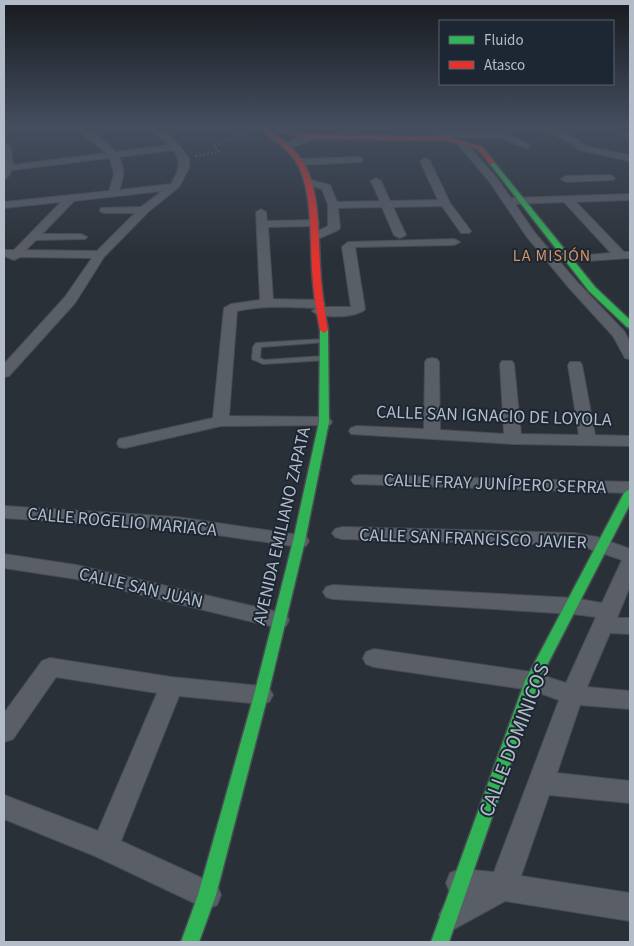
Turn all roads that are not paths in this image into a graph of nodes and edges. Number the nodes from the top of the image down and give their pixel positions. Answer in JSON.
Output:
{"nodes":[{"id":1,"x":119,"y":170,"type":"edge"},
{"id":2,"x":183,"y":170,"type":"edge"},
{"id":3,"x":303,"y":170,"type":"edge"},
{"id":4,"x":429,"y":170,"type":"edge"},
{"id":5,"x":485,"y":170,"type":"edge"},
{"id":6,"x":498,"y":170,"type":"edge"},
{"id":7,"x":610,"y":178,"type":"dead end"},
{"id":8,"x":376,"y":181,"type":"dead end"},
{"id":9,"x":308,"y":182,"type":"junction"},
{"id":10,"x":174,"y":187,"type":"junction"},
{"id":11,"x":113,"y":193,"type":"junction"},
{"id":12,"x":630,"y":197,"type":"edge"},
{"id":13,"x":70,"y":198,"type":"junction"},
{"id":14,"x":567,"y":198,"type":"junction"},
{"id":15,"x":581,"y":198,"type":"junction"},
{"id":16,"x":507,"y":200,"type":"junction"},
{"id":17,"x":522,"y":200,"type":"junction"},
{"id":18,"x":445,"y":203,"type":"junction"},
{"id":19,"x":386,"y":204,"type":"junction"},
{"id":20,"x":4,"y":205,"type":"edge"},
{"id":21,"x":332,"y":205,"type":"junction"},
{"id":22,"x":105,"y":210,"type":"dead end"},
{"id":23,"x":144,"y":210,"type":"junction"},
{"id":24,"x":314,"y":223,"type":"junction"},
{"id":25,"x":464,"y":231,"type":"dead end"},
{"id":26,"x":400,"y":234,"type":"dead end"},
{"id":27,"x":316,"y":236,"type":"junction"},
{"id":28,"x":34,"y":237,"type":"junction"},
{"id":29,"x":81,"y":237,"type":"dead end"},
{"id":30,"x":454,"y":242,"type":"dead end"},
{"id":31,"x":4,"y":253,"type":"edge"},
{"id":32,"x":19,"y":253,"type":"junction"},
{"id":33,"x":100,"y":255,"type":"junction"},
{"id":34,"x":626,"y":255,"type":"edge"},
{"id":35,"x":567,"y":258,"type":"junction"},
{"id":36,"x":591,"y":258,"type":"dead end"},
{"id":37,"x":552,"y":259,"type":"junction"},
{"id":38,"x":4,"y":264,"type":"edge"},
{"id":39,"x":267,"y":303,"type":"junction"},
{"id":40,"x":319,"y":307,"type":"junction"},
{"id":41,"x":625,"y":314,"type":"edge"},
{"id":42,"x":600,"y":315,"type":"junction"},
{"id":43,"x":630,"y":325,"type":"edge"},
{"id":44,"x":324,"y":341,"type":"junction"},
{"id":45,"x":628,"y":347,"type":"edge"},
{"id":46,"x":324,"y":358,"type":"junction"},
{"id":47,"x":432,"y":362,"type":"dead end"},
{"id":48,"x":507,"y":364,"type":"dead end"},
{"id":49,"x":575,"y":365,"type":"dead end"},
{"id":50,"x":4,"y":373,"type":"edge"},
{"id":51,"x":221,"y":421,"type":"junction"},
{"id":52,"x":324,"y":422,"type":"junction"},
{"id":53,"x":356,"y":431,"type":"dead end"},
{"id":54,"x":432,"y":434,"type":"junction"},
{"id":55,"x":513,"y":439,"type":"junction"},
{"id":56,"x":588,"y":440,"type":"junction"},
{"id":57,"x":630,"y":441,"type":"edge"},
{"id":58,"x":126,"y":443,"type":"dead end"},
{"id":59,"x":360,"y":480,"type":"dead end"},
{"id":60,"x":630,"y":488,"type":"edge"},
{"id":61,"x":630,"y":493,"type":"edge"},
{"id":62,"x":4,"y":512,"type":"edge"},
{"id":63,"x":342,"y":533,"type":"dead end"},
{"id":64,"x":299,"y":541,"type":"junction"},
{"id":65,"x":604,"y":546,"type":"junction"},
{"id":66,"x":630,"y":556,"type":"edge"},
{"id":67,"x":4,"y":562,"type":"edge"},
{"id":68,"x":630,"y":563,"type":"edge"},
{"id":69,"x":333,"y":592,"type":"dead end"},
{"id":70,"x":573,"y":606,"type":"junction"},
{"id":71,"x":605,"y":618,"type":"junction"},
{"id":72,"x":278,"y":620,"type":"junction"},
{"id":73,"x":630,"y":626,"type":"edge"},
{"id":74,"x":374,"y":658,"type":"dead end"},
{"id":75,"x":532,"y":682,"type":"junction"},
{"id":76,"x":171,"y":686,"type":"junction"},
{"id":77,"x":261,"y":694,"type":"junction"},
{"id":78,"x":572,"y":695,"type":"junction"},
{"id":79,"x":630,"y":700,"type":"edge"},
{"id":80,"x":4,"y":732,"type":"edge"},
{"id":81,"x":540,"y":783,"type":"junction"},
{"id":82,"x":630,"y":792,"type":"edge"},
{"id":83,"x":4,"y":807,"type":"edge"},
{"id":84,"x":105,"y":847,"type":"junction"},
{"id":85,"x":460,"y":884,"type":"junction"},
{"id":86,"x":503,"y":887,"type":"junction"},
{"id":87,"x":207,"y":895,"type":"junction"},
{"id":88,"x":630,"y":907,"type":"edge"},
{"id":89,"x":450,"y":916,"type":"junction"},
{"id":90,"x":190,"y":942,"type":"edge"},
{"id":91,"x":440,"y":942,"type":"edge"}],
"edges":[{"from":1,"to":11,"type":"street"},
{"from":2,"to":10,"type":"street"},
{"from":3,"to":9,"type":"street","name":"AVENIDA EMILIANO ZAPATA"},
{"from":4,"to":18,"type":"street"},
{"from":5,"to":16,"type":"street"},
{"from":6,"to":17,"type":"street"},
{"from":7,"to":15,"type":"street"},
{"from":8,"to":19,"type":"street"},
{"from":9,"to":21,"type":"street"},
{"from":9,"to":24,"type":"street","name":"AVENIDA EMILIANO ZAPATA"},
{"from":10,"to":11,"type":"street"},
{"from":10,"to":23,"type":"street"},
{"from":11,"to":13,"type":"street"},
{"from":12,"to":15,"type":"street"},
{"from":13,"to":20,"type":"street"},
{"from":13,"to":28,"type":"street"},
{"from":14,"to":15,"type":"street"},
{"from":14,"to":17,"type":"street"},
{"from":14,"to":34,"type":"street"},
{"from":16,"to":17,"type":"street"},
{"from":16,"to":37,"type":"street"},
{"from":17,"to":35,"type":"street"},
{"from":18,"to":19,"type":"street"},
{"from":18,"to":25,"type":"street"},
{"from":19,"to":21,"type":"street"},
{"from":19,"to":26,"type":"street"},
{"from":21,"to":27,"type":"street"},
{"from":22,"to":23,"type":"street"},
{"from":23,"to":33,"type":"street"},
{"from":24,"to":27,"type":"street","name":"AVENIDA EMILIANO ZAPATA"},
{"from":24,"to":39,"type":"street"},
{"from":27,"to":40,"type":"street","name":"AVENIDA EMILIANO ZAPATA"},
{"from":28,"to":29,"type":"street"},
{"from":28,"to":32,"type":"street"},
{"from":30,"to":40,"type":"street"},
{"from":31,"to":32,"type":"street"},
{"from":32,"to":33,"type":"street"},
{"from":32,"to":38,"type":"street"},
{"from":33,"to":50,"type":"street"},
{"from":34,"to":36,"type":"street"},
{"from":35,"to":37,"type":"street"},
{"from":35,"to":41,"type":"street"},
{"from":37,"to":42,"type":"street"},
{"from":39,"to":40,"type":"street"},
{"from":39,"to":51,"type":"street"},
{"from":40,"to":44,"type":"street","name":"AVENIDA EMILIANO ZAPATA"},
{"from":41,"to":42,"type":"street"},
{"from":41,"to":43,"type":"street"},
{"from":42,"to":45,"type":"street"},
{"from":44,"to":46,"type":"street","name":"AVENIDA EMILIANO ZAPATA"},
{"from":44,"to":46,"type":"lane"},
{"from":46,"to":52,"type":"street","name":"AVENIDA EMILIANO ZAPATA"},
{"from":47,"to":54,"type":"street"},
{"from":48,"to":55,"type":"street"},
{"from":49,"to":56,"type":"street"},
{"from":51,"to":52,"type":"street"},
{"from":51,"to":58,"type":"street"},
{"from":52,"to":64,"type":"street","name":"AVENIDA EMILIANO ZAPATA"},
{"from":53,"to":54,"type":"street","name":"CALLE SAN IGNACIO DE LOYOLA"},
{"from":54,"to":55,"type":"street","name":"CALLE SAN IGNACIO DE LOYOLA"},
{"from":55,"to":56,"type":"street","name":"CALLE SAN IGNACIO DE LOYOLA"},
{"from":56,"to":57,"type":"street","name":"CALLE SAN IGNACIO DE LOYOLA"},
{"from":59,"to":60,"type":"street","name":"CALLE FRAY JUNÍPERO SERRA"},
{"from":61,"to":65,"type":"street","name":"CALLE DOMINICOS"},
{"from":62,"to":64,"type":"street","name":"CALLE ROGELIO MARIACA"},
{"from":63,"to":65,"type":"street","name":"CALLE SAN FRANCISCO JAVIER"},
{"from":64,"to":72,"type":"street","name":"AVENIDA EMILIANO ZAPATA"},
{"from":65,"to":66,"type":"street","name":"CALLE SAN FRANCISCO JAVIER"},
{"from":65,"to":70,"type":"street","name":"CALLE DOMINICOS"},
{"from":67,"to":72,"type":"street","name":"CALLE SAN JUAN"},
{"from":68,"to":71,"type":"street","name":"CALLE DOMINICOS"},
{"from":69,"to":70,"type":"street"},
{"from":70,"to":71,"type":"street"},
{"from":70,"to":75,"type":"street","name":"CALLE DOMINICOS"},
{"from":71,"to":73,"type":"street"},
{"from":71,"to":78,"type":"street","name":"CALLE DOMINICOS"},
{"from":72,"to":77,"type":"street","name":"AVENIDA EMILIANO ZAPATA"},
{"from":74,"to":75,"type":"street"},
{"from":75,"to":78,"type":"street"},
{"from":75,"to":85,"type":"street","name":"CALLE DOMINICOS"},
{"from":76,"to":77,"type":"street"},
{"from":76,"to":80,"type":"street"},
{"from":76,"to":84,"type":"street"},
{"from":77,"to":87,"type":"street","name":"AVENIDA EMILIANO ZAPATA"},
{"from":78,"to":79,"type":"street"},
{"from":78,"to":81,"type":"street","name":"CALLE DOMINICOS"},
{"from":81,"to":82,"type":"street"},
{"from":81,"to":86,"type":"street","name":"CALLE DOMINICOS"},
{"from":83,"to":84,"type":"street"},
{"from":84,"to":87,"type":"street"},
{"from":85,"to":86,"type":"street"},
{"from":85,"to":89,"type":"street","name":"CALLE DOMINICOS"},
{"from":86,"to":88,"type":"street"},
{"from":86,"to":89,"type":"street"},
{"from":87,"to":90,"type":"street","name":"AVENIDA EMILIANO ZAPATA"},
{"from":89,"to":91,"type":"street","name":"CALLE DOMINICOS"}]}
